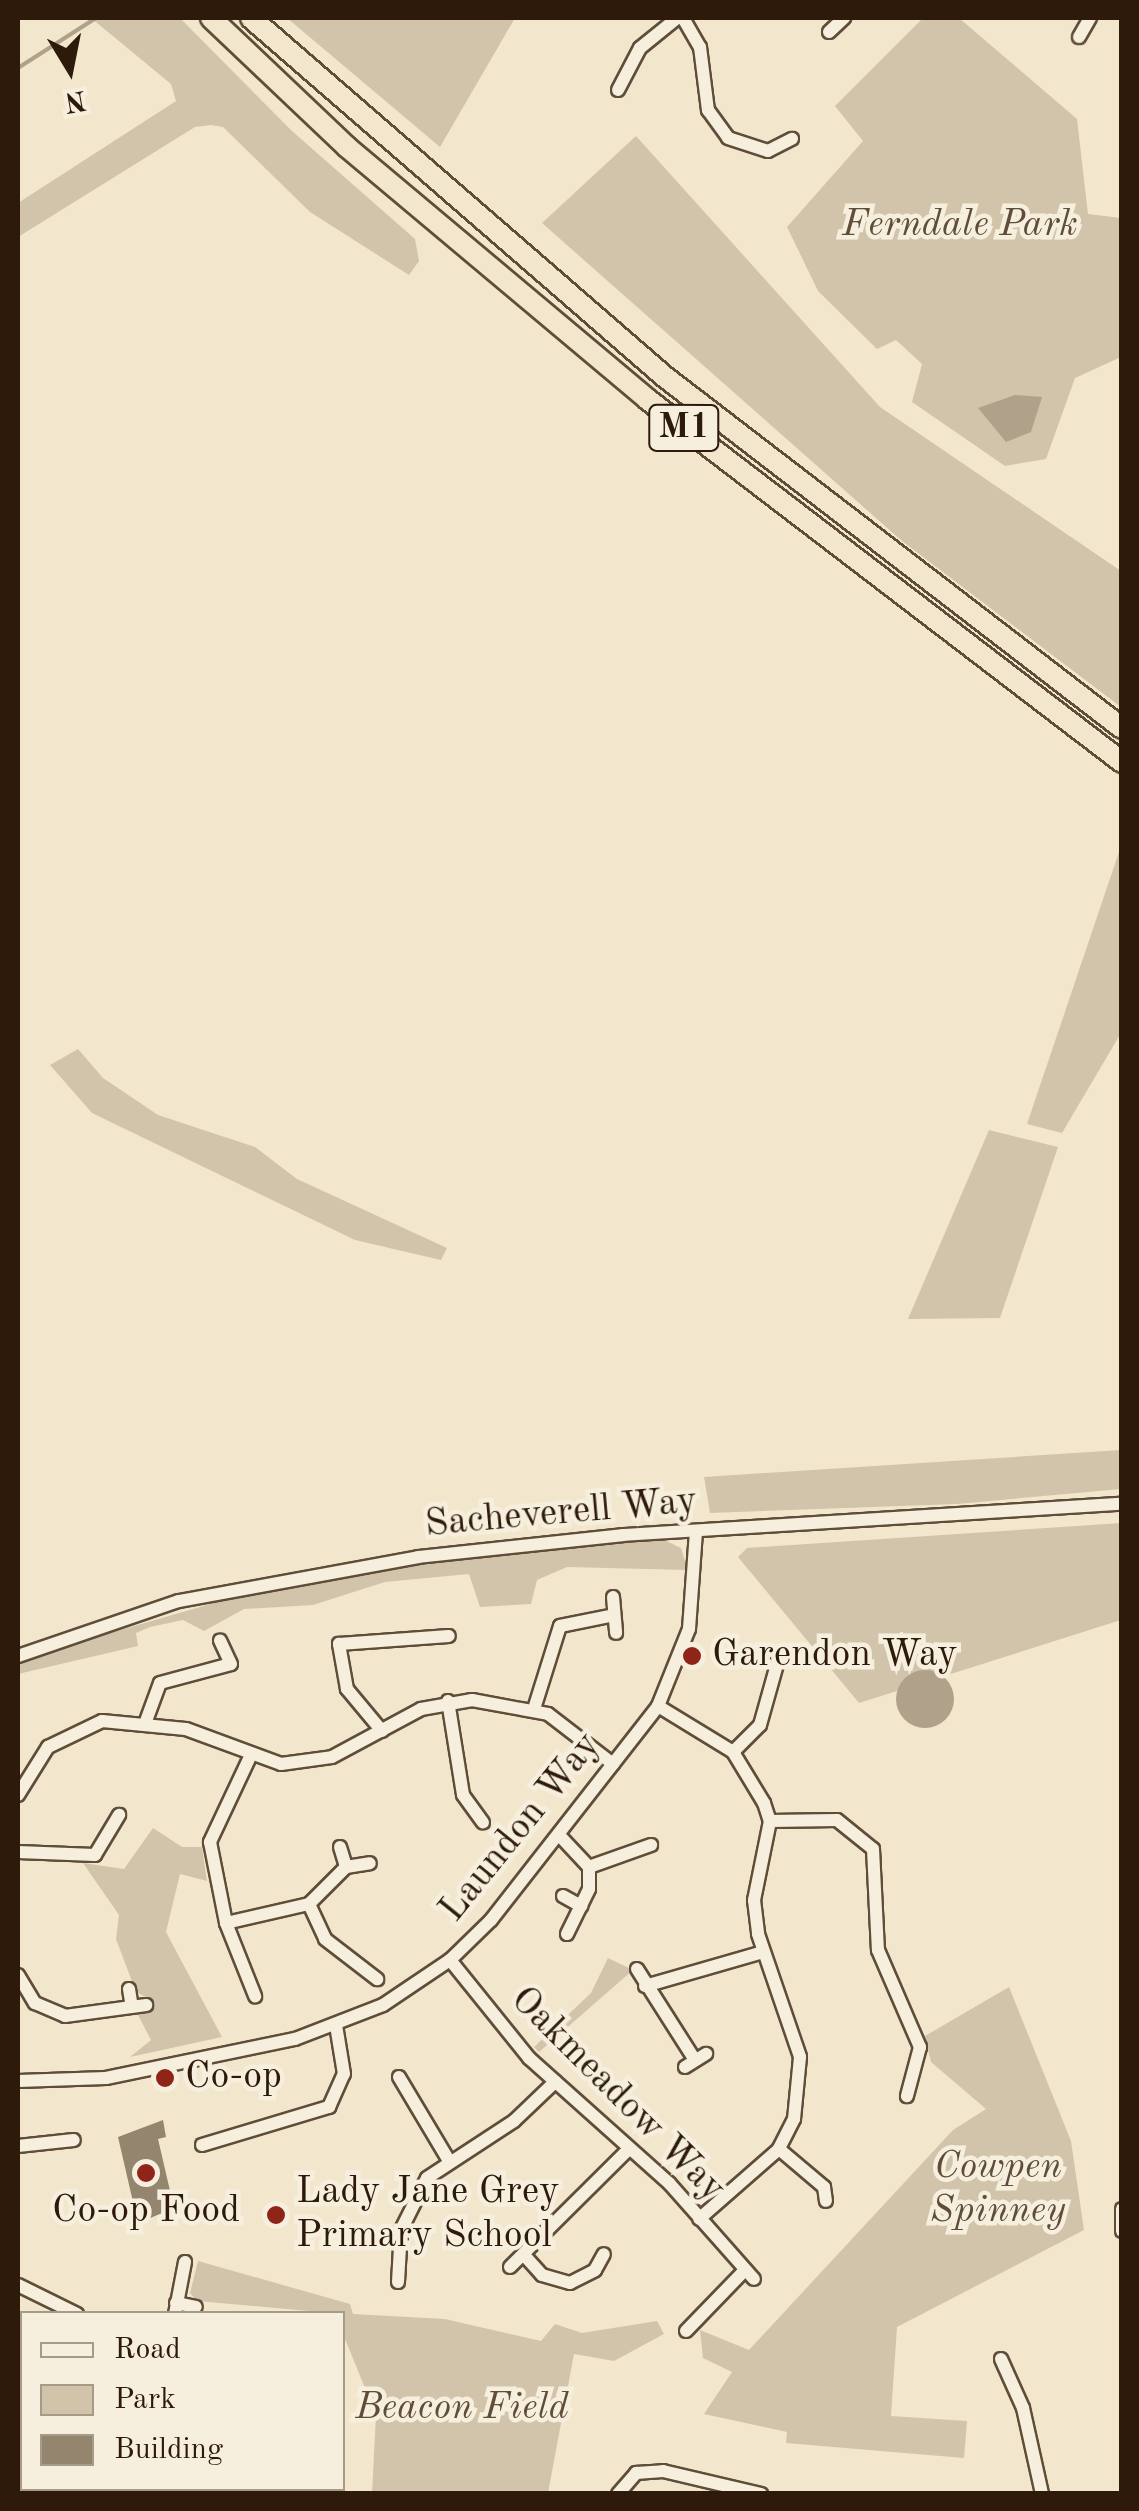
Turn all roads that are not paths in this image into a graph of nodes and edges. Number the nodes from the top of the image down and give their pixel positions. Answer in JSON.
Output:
{"nodes":[{"id":1,"x":211,"y":18,"type":"edge"},
{"id":2,"x":251,"y":18,"type":"edge"},
{"id":3,"x":643,"y":18,"type":"edge"},
{"id":4,"x":680,"y":18,"type":"edge"},
{"id":5,"x":844,"y":18,"type":"edge"},
{"id":6,"x":1090,"y":18,"type":"edge"},
{"id":7,"x":657,"y":29,"type":"junction"},
{"id":8,"x":828,"y":32,"type":"dead end"},
{"id":9,"x":1079,"y":37,"type":"dead end"},
{"id":10,"x":618,"y":90,"type":"dead end"},
{"id":11,"x":792,"y":139,"type":"dead end"},
{"id":12,"x":1122,"y":728,"type":"edge"},
{"id":13,"x":1122,"y":762,"type":"edge"},
{"id":14,"x":1122,"y":1504,"type":"edge"},
{"id":15,"x":696,"y":1531,"type":"junction"},
{"id":16,"x":612,"y":1598,"type":"dead end"},
{"id":17,"x":614,"y":1615,"type":"junction"},
{"id":18,"x":616,"y":1633,"type":"dead end"},
{"id":19,"x":449,"y":1636,"type":"dead end"},
{"id":20,"x":220,"y":1640,"type":"dead end"},
{"id":21,"x":18,"y":1656,"type":"edge"},
{"id":22,"x":778,"y":1661,"type":"dead end"},
{"id":23,"x":756,"y":1676,"type":"dead end"},
{"id":24,"x":774,"y":1680,"type":"junction"},
{"id":25,"x":448,"y":1701,"type":"junction"},
{"id":26,"x":658,"y":1706,"type":"junction"},
{"id":27,"x":534,"y":1709,"type":"junction"},
{"id":28,"x":146,"y":1721,"type":"junction"},
{"id":29,"x":382,"y":1732,"type":"junction"},
{"id":30,"x":733,"y":1752,"type":"junction"},
{"id":31,"x":249,"y":1759,"type":"junction"},
{"id":32,"x":613,"y":1764,"type":"junction"},
{"id":33,"x":18,"y":1794,"type":"edge"},
{"id":34,"x":119,"y":1815,"type":"dead end"},
{"id":35,"x":770,"y":1821,"type":"junction"},
{"id":36,"x":483,"y":1823,"type":"dead end"},
{"id":37,"x":559,"y":1835,"type":"junction"},
{"id":38,"x":651,"y":1846,"type":"dead end"},
{"id":39,"x":340,"y":1847,"type":"dead end"},
{"id":40,"x":18,"y":1852,"type":"edge"},
{"id":41,"x":370,"y":1863,"type":"dead end"},
{"id":42,"x":346,"y":1866,"type":"junction"},
{"id":43,"x":589,"y":1866,"type":"junction"},
{"id":44,"x":563,"y":1896,"type":"dead end"},
{"id":45,"x":309,"y":1904,"type":"junction"},
{"id":46,"x":581,"y":1906,"type":"junction"},
{"id":47,"x":226,"y":1924,"type":"junction"},
{"id":48,"x":567,"y":1934,"type":"dead end"},
{"id":49,"x":762,"y":1952,"type":"junction"},
{"id":50,"x":376,"y":1957,"type":"dead end"},
{"id":51,"x":450,"y":1960,"type":"junction"},
{"id":52,"x":365,"y":1969,"type":"junction"},
{"id":53,"x":638,"y":1969,"type":"dead end"},
{"id":54,"x":18,"y":1975,"type":"edge"},
{"id":55,"x":377,"y":1979,"type":"dead end"},
{"id":56,"x":644,"y":1986,"type":"junction"},
{"id":57,"x":129,"y":1989,"type":"dead end"},
{"id":58,"x":255,"y":1996,"type":"dead end"},
{"id":59,"x":336,"y":2025,"type":"junction"},
{"id":60,"x":695,"y":2060,"type":"dead end"},
{"id":61,"x":414,"y":2065,"type":"dead end"},
{"id":62,"x":917,"y":2072,"type":"junction"},
{"id":63,"x":935,"y":2076,"type":"dead end"},
{"id":64,"x":18,"y":2081,"type":"edge"},
{"id":65,"x":554,"y":2082,"type":"junction"},
{"id":66,"x":907,"y":2096,"type":"dead end"},
{"id":67,"x":74,"y":2140,"type":"dead end"},
{"id":68,"x":202,"y":2145,"type":"dead end"},
{"id":69,"x":18,"y":2146,"type":"edge"},
{"id":70,"x":779,"y":2149,"type":"junction"},
{"id":71,"x":628,"y":2150,"type":"junction"},
{"id":72,"x":449,"y":2161,"type":"junction"},
{"id":73,"x":829,"y":2190,"type":"dead end"},
{"id":74,"x":1122,"y":2209,"type":"edge"},
{"id":75,"x":698,"y":2218,"type":"junction"},
{"id":76,"x":1122,"y":2231,"type":"edge"},
{"id":77,"x":604,"y":2254,"type":"dead end"},
{"id":78,"x":524,"y":2255,"type":"junction"},
{"id":79,"x":185,"y":2262,"type":"dead end"},
{"id":80,"x":382,"y":2267,"type":"dead end"},
{"id":81,"x":398,"y":2267,"type":"junction"},
{"id":82,"x":510,"y":2267,"type":"dead end"},
{"id":83,"x":595,"y":2270,"type":"junction"},
{"id":84,"x":398,"y":2282,"type":"dead end"},
{"id":85,"x":609,"y":2282,"type":"dead end"},
{"id":86,"x":18,"y":2284,"type":"edge"},
{"id":87,"x":196,"y":2307,"type":"dead end"},
{"id":88,"x":175,"y":2308,"type":"edge"},
{"id":89,"x":71,"y":2311,"type":"edge"},
{"id":90,"x":686,"y":2331,"type":"dead end"},
{"id":91,"x":1001,"y":2359,"type":"dead end"},
{"id":92,"x":618,"y":2494,"type":"edge"},
{"id":93,"x":761,"y":2494,"type":"edge"},
{"id":94,"x":1042,"y":2494,"type":"edge"}],
"edges":[{"from":1,"to":13,"type":"highway","number":"M1"},
{"from":2,"to":12,"type":"highway","number":"M1"},
{"from":3,"to":7,"type":"street"},
{"from":4,"to":7,"type":"street"},
{"from":4,"to":11,"type":"street"},
{"from":5,"to":8,"type":"street"},
{"from":6,"to":9,"type":"street"},
{"from":7,"to":10,"type":"street"},
{"from":14,"to":15,"type":"street","name":"Sacheverell Way"},
{"from":15,"to":21,"type":"street","name":"Sacheverell Way"},
{"from":15,"to":26,"type":"street","name":"Laundon Way"},
{"from":16,"to":17,"type":"street"},
{"from":17,"to":18,"type":"street"},
{"from":17,"to":27,"type":"street"},
{"from":19,"to":29,"type":"street"},
{"from":20,"to":28,"type":"street"},
{"from":22,"to":24,"type":"street"},
{"from":23,"to":24,"type":"street"},
{"from":24,"to":30,"type":"street"},
{"from":25,"to":27,"type":"street"},
{"from":25,"to":29,"type":"street"},
{"from":25,"to":36,"type":"street"},
{"from":26,"to":30,"type":"street"},
{"from":26,"to":32,"type":"street","name":"Laundon Way"},
{"from":27,"to":32,"type":"street"},
{"from":28,"to":31,"type":"street"},
{"from":28,"to":33,"type":"street"},
{"from":29,"to":31,"type":"street"},
{"from":30,"to":35,"type":"street"},
{"from":31,"to":47,"type":"street"},
{"from":32,"to":37,"type":"street","name":"Laundon Way"},
{"from":34,"to":40,"type":"street"},
{"from":35,"to":49,"type":"street"},
{"from":35,"to":62,"type":"street"},
{"from":37,"to":43,"type":"street"},
{"from":37,"to":51,"type":"street","name":"Laundon Way"},
{"from":38,"to":43,"type":"street"},
{"from":39,"to":42,"type":"street"},
{"from":41,"to":42,"type":"street"},
{"from":42,"to":45,"type":"street"},
{"from":43,"to":46,"type":"street"},
{"from":44,"to":46,"type":"street"},
{"from":45,"to":47,"type":"street"},
{"from":45,"to":52,"type":"street"},
{"from":46,"to":48,"type":"street"},
{"from":47,"to":58,"type":"street"},
{"from":49,"to":56,"type":"street"},
{"from":49,"to":70,"type":"street"},
{"from":50,"to":52,"type":"street"},
{"from":51,"to":59,"type":"street","name":"Laundon Way"},
{"from":51,"to":65,"type":"street","name":"Oakmeadow Way"},
{"from":52,"to":55,"type":"street"},
{"from":53,"to":56,"type":"street"},
{"from":54,"to":57,"type":"street"},
{"from":56,"to":60,"type":"street"},
{"from":59,"to":64,"type":"street","name":"Laundon Way"},
{"from":59,"to":68,"type":"street"},
{"from":61,"to":72,"type":"street"},
{"from":62,"to":63,"type":"street"},
{"from":62,"to":66,"type":"street"},
{"from":65,"to":71,"type":"street","name":"Oakmeadow Way"},
{"from":65,"to":72,"type":"street"},
{"from":67,"to":69,"type":"street"},
{"from":70,"to":73,"type":"street"},
{"from":70,"to":75,"type":"street"},
{"from":71,"to":75,"type":"street","name":"Oakmeadow Way"},
{"from":71,"to":78,"type":"street"},
{"from":72,"to":81,"type":"street"},
{"from":74,"to":76,"type":"street"},
{"from":75,"to":90,"type":"street","name":"Oakmeadow Way"},
{"from":77,"to":83,"type":"street"},
{"from":78,"to":82,"type":"street"},
{"from":78,"to":83,"type":"street"},
{"from":79,"to":88,"type":"street"},
{"from":80,"to":81,"type":"street"},
{"from":81,"to":84,"type":"street"},
{"from":83,"to":85,"type":"street"},
{"from":86,"to":89,"type":"street"},
{"from":87,"to":88,"type":"street"},
{"from":91,"to":94,"type":"street"},
{"from":92,"to":93,"type":"street"}]}
